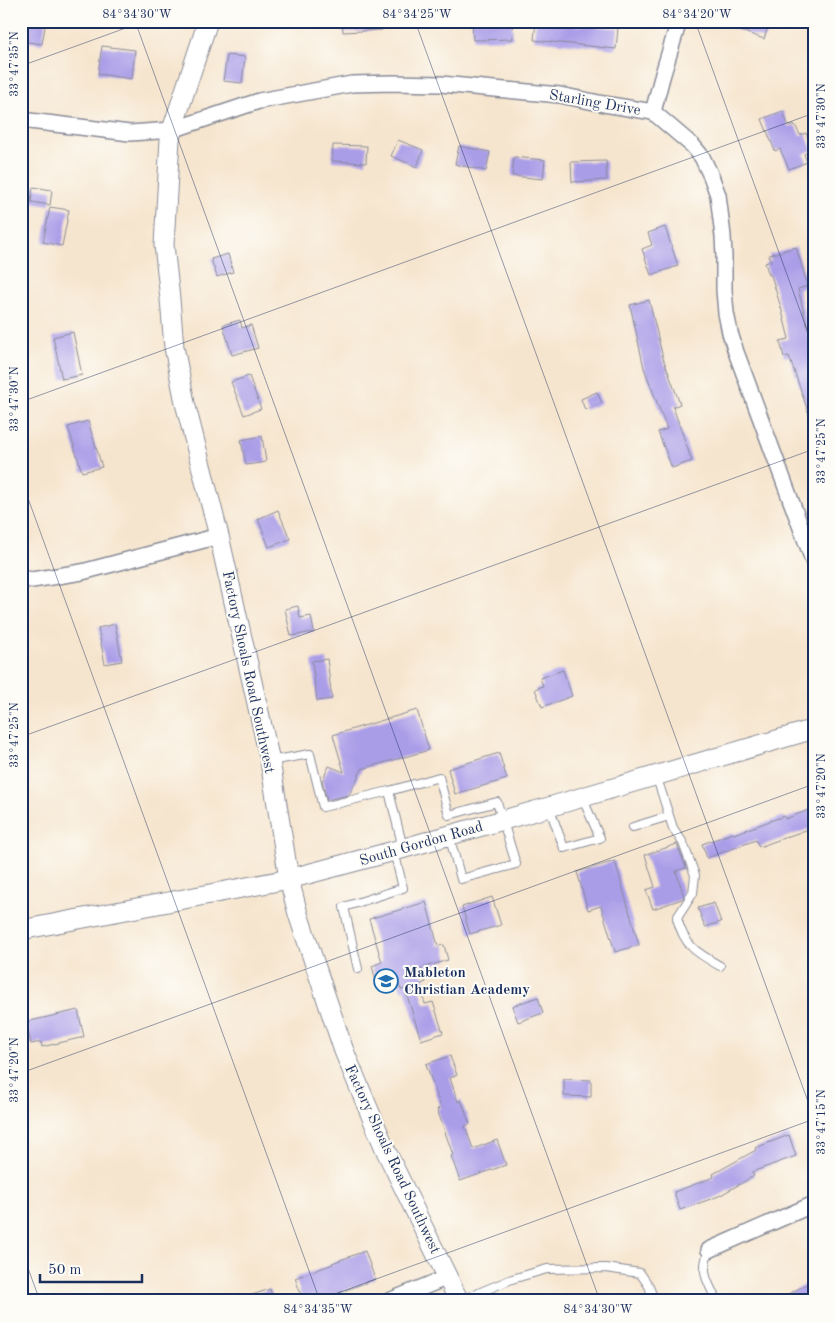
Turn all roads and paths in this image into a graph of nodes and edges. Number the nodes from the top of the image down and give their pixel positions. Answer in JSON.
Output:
{"nodes":[{"id":1,"x":208,"y":21,"type":"edge"},
{"id":2,"x":678,"y":21,"type":"edge"},
{"id":3,"x":653,"y":112,"type":"junction"},
{"id":4,"x":21,"y":120,"type":"edge"},
{"id":5,"x":172,"y":130,"type":"junction"},
{"id":6,"x":219,"y":536,"type":"junction"},
{"id":7,"x":814,"y":564,"type":"edge"},
{"id":8,"x":21,"y":578,"type":"edge"},
{"id":9,"x":814,"y":729,"type":"edge"},
{"id":10,"x":270,"y":761,"type":"junction"},
{"id":11,"x":656,"y":775,"type":"junction"},
{"id":12,"x":389,"y":791,"type":"junction"},
{"id":13,"x":582,"y":797,"type":"junction"},
{"id":14,"x":549,"y":807,"type":"junction"},
{"id":15,"x":669,"y":816,"type":"junction"},
{"id":16,"x":503,"y":820,"type":"junction"},
{"id":17,"x":632,"y":827,"type":"dead end"},
{"id":18,"x":450,"y":835,"type":"junction"},
{"id":19,"x":399,"y":849,"type":"junction"},
{"id":20,"x":289,"y":880,"type":"junction"},
{"id":21,"x":21,"y":930,"type":"edge"},
{"id":22,"x":720,"y":966,"type":"dead end"},
{"id":23,"x":358,"y":968,"type":"dead end"},
{"id":24,"x":814,"y":1204,"type":"edge"},
{"id":25,"x":710,"y":1250,"type":"joint"},
{"id":26,"x":448,"y":1277,"type":"junction"},
{"id":27,"x":389,"y":1301,"type":"edge"},
{"id":28,"x":459,"y":1301,"type":"edge"},
{"id":29,"x":654,"y":1301,"type":"edge"},
{"id":30,"x":717,"y":1301,"type":"edge"}],
"edges":[{"from":1,"to":5,"type":"street","name":"Factory Shoals Road Southwest"},
{"from":2,"to":3,"type":"street"},
{"from":3,"to":5,"type":"street","name":"Starling Drive"},
{"from":3,"to":7,"type":"street","name":"Starling Drive"},
{"from":4,"to":5,"type":"street","name":"Starling Drive"},
{"from":5,"to":6,"type":"street","name":"Factory Shoals Road Southwest"},
{"from":6,"to":8,"type":"street"},
{"from":6,"to":10,"type":"street","name":"Factory Shoals Road Southwest"},
{"from":9,"to":11,"type":"street","name":"South Gordon Road"},
{"from":10,"to":12,"type":"lane"},
{"from":10,"to":20,"type":"street","name":"Factory Shoals Road Southwest"},
{"from":11,"to":13,"type":"street","name":"South Gordon Road"},
{"from":11,"to":15,"type":"lane"},
{"from":12,"to":16,"type":"lane"},
{"from":12,"to":19,"type":"lane"},
{"from":13,"to":14,"type":"street","name":"South Gordon Road"},
{"from":13,"to":14,"type":"lane"},
{"from":14,"to":16,"type":"street","name":"South Gordon Road"},
{"from":15,"to":17,"type":"lane"},
{"from":15,"to":22,"type":"lane"},
{"from":16,"to":18,"type":"street","name":"South Gordon Road"},
{"from":16,"to":18,"type":"lane"},
{"from":18,"to":19,"type":"street","name":"South Gordon Road"},
{"from":19,"to":20,"type":"street","name":"South Gordon Road"},
{"from":19,"to":23,"type":"lane"},
{"from":20,"to":21,"type":"street","name":"South Gordon Road"},
{"from":20,"to":26,"type":"street","name":"Factory Shoals Road Southwest"},
{"from":24,"to":25,"type":"street"},
{"from":25,"to":30,"type":"lane"},
{"from":26,"to":27,"type":"street"},
{"from":26,"to":28,"type":"street","name":"Factory Shoals Road Southwest"},
{"from":28,"to":29,"type":"lane"}]}
